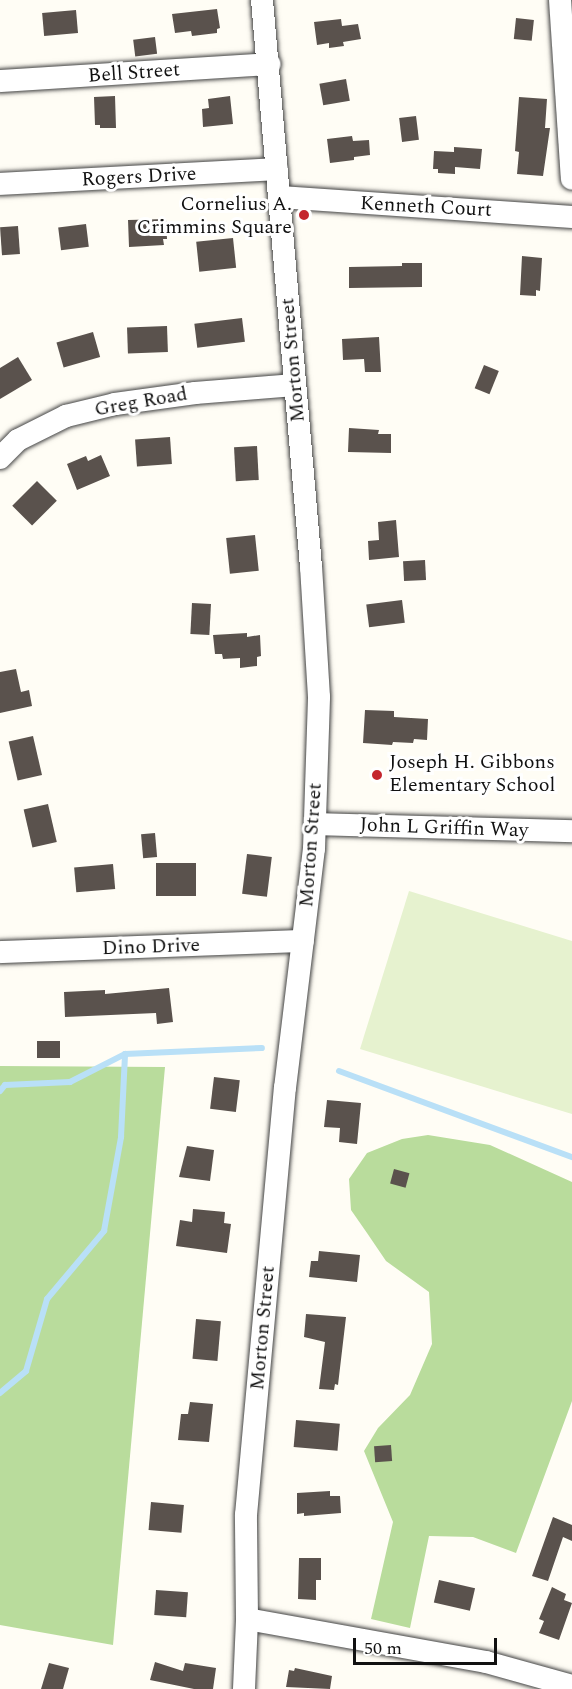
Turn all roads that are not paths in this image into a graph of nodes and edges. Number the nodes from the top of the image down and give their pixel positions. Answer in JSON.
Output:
{"nodes":[{"id":1,"x":262,"y":0,"type":"edge"},
{"id":2,"x":560,"y":0,"type":"edge"},
{"id":3,"x":269,"y":64,"type":"junction"},
{"id":4,"x":0,"y":81,"type":"edge"},
{"id":5,"x":277,"y":169,"type":"junction"},
{"id":6,"x":572,"y":179,"type":"edge"},
{"id":7,"x":0,"y":184,"type":"edge"},
{"id":8,"x":280,"y":197,"type":"junction"},
{"id":9,"x":572,"y":217,"type":"edge"},
{"id":10,"x":295,"y":386,"type":"junction"},
{"id":11,"x":0,"y":458,"type":"edge"},
{"id":12,"x":315,"y":824,"type":"junction"},
{"id":13,"x":572,"y":831,"type":"edge"},
{"id":14,"x":303,"y":941,"type":"junction"},
{"id":15,"x":0,"y":952,"type":"edge"},
{"id":16,"x":247,"y":1618,"type":"junction"},
{"id":17,"x":572,"y":1686,"type":"edge"},
{"id":18,"x":244,"y":1689,"type":"edge"}],
"edges":[{"from":1,"to":3,"type":"street","name":"Morton Street"},
{"from":2,"to":6,"type":"street"},
{"from":3,"to":4,"type":"street","name":"Bell Street"},
{"from":3,"to":5,"type":"street","name":"Morton Street"},
{"from":5,"to":7,"type":"street","name":"Rogers Drive"},
{"from":5,"to":8,"type":"street","name":"Morton Street"},
{"from":8,"to":9,"type":"street","name":"Kenneth Court"},
{"from":8,"to":10,"type":"street","name":"Morton Street"},
{"from":10,"to":11,"type":"street","name":"Greg Road"},
{"from":10,"to":12,"type":"street","name":"Morton Street"},
{"from":12,"to":13,"type":"street","name":"John L Griffin Way"},
{"from":12,"to":14,"type":"street","name":"Morton Street"},
{"from":14,"to":15,"type":"street","name":"Dino Drive"},
{"from":14,"to":16,"type":"street","name":"Morton Street"},
{"from":16,"to":17,"type":"street"},
{"from":16,"to":18,"type":"street","name":"Morton Street"}]}
